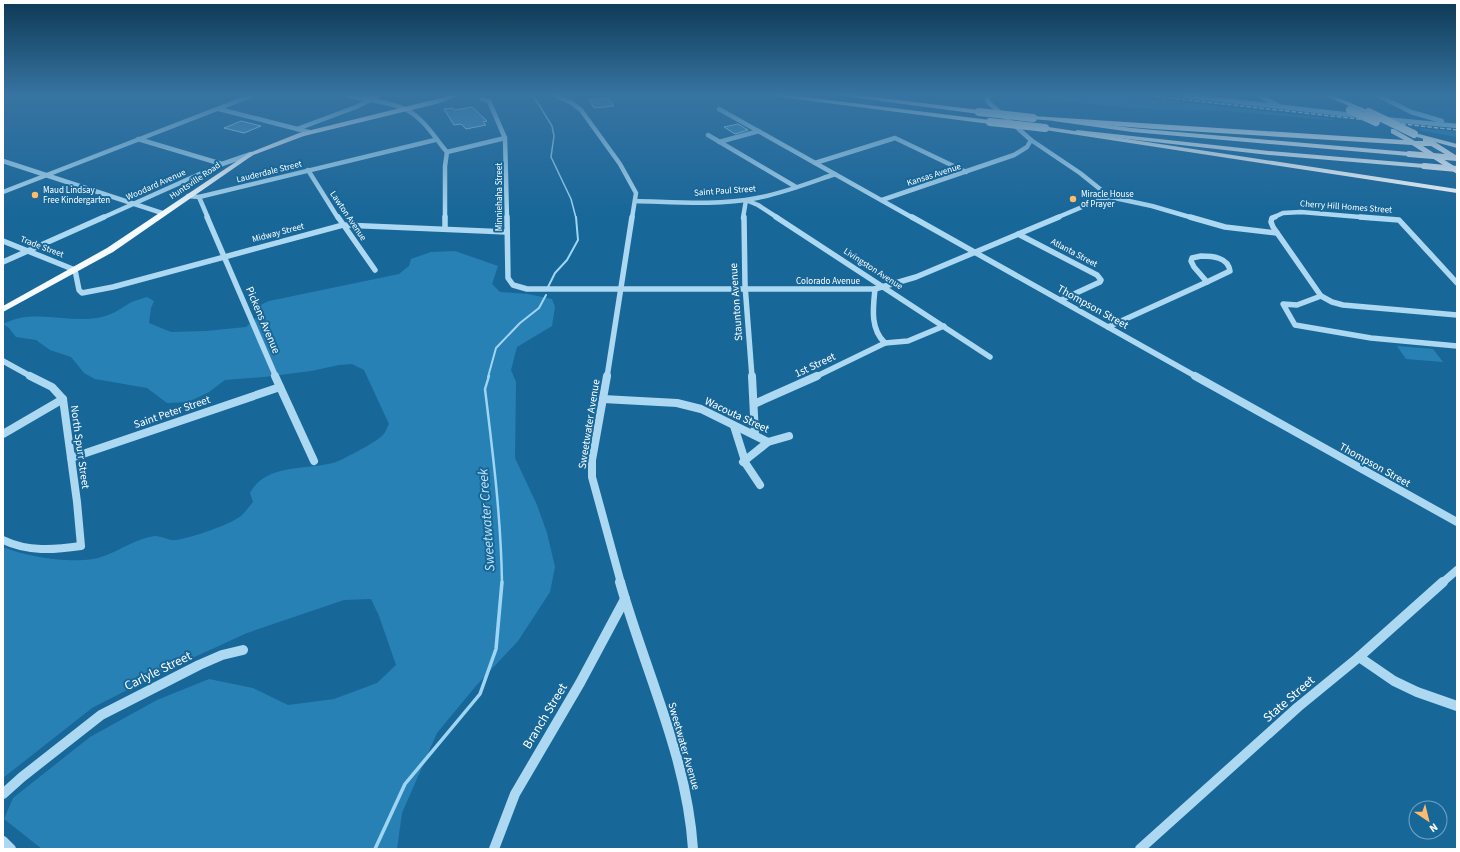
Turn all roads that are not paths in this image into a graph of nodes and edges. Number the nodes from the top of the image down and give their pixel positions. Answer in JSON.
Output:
{"nodes":[{"id":1,"x":149,"y":135,"type":"edge"},
{"id":2,"x":301,"y":135,"type":"edge"},
{"id":3,"x":432,"y":135,"type":"edge"},
{"id":4,"x":504,"y":135,"type":"edge"},
{"id":5,"x":599,"y":135,"type":"edge"},
{"id":6,"x":708,"y":135,"type":"dead end"},
{"id":7,"x":745,"y":135,"type":"edge"},
{"id":8,"x":765,"y":135,"type":"edge"},
{"id":9,"x":1025,"y":135,"type":"edge"},
{"id":10,"x":1089,"y":135,"type":"edge"},
{"id":11,"x":1101,"y":135,"type":"edge"},
{"id":12,"x":1183,"y":135,"type":"edge"},
{"id":13,"x":1283,"y":135,"type":"edge"},
{"id":14,"x":1394,"y":135,"type":"edge"},
{"id":15,"x":1404,"y":135,"type":"edge"},
{"id":16,"x":1409,"y":135,"type":"edge"},
{"id":17,"x":505,"y":138,"type":"junction"},
{"id":18,"x":1415,"y":138,"type":"junction"},
{"id":19,"x":138,"y":139,"type":"junction"},
{"id":20,"x":435,"y":140,"type":"junction"},
{"id":21,"x":1031,"y":140,"type":"junction"},
{"id":22,"x":1378,"y":140,"type":"junction"},
{"id":23,"x":719,"y":142,"type":"junction"},
{"id":24,"x":1432,"y":144,"type":"junction"},
{"id":25,"x":1457,"y":146,"type":"edge"},
{"id":26,"x":447,"y":152,"type":"junction"},
{"id":27,"x":252,"y":154,"type":"junction"},
{"id":28,"x":1457,"y":159,"type":"edge"},
{"id":29,"x":3,"y":161,"type":"edge"},
{"id":30,"x":815,"y":163,"type":"junction"},
{"id":31,"x":222,"y":164,"type":"junction"},
{"id":32,"x":1457,"y":168,"type":"edge"},
{"id":33,"x":308,"y":170,"type":"junction"},
{"id":34,"x":966,"y":172,"type":"junction"},
{"id":35,"x":1457,"y":172,"type":"edge"},
{"id":36,"x":835,"y":174,"type":"junction"},
{"id":37,"x":46,"y":175,"type":"junction"},
{"id":38,"x":796,"y":187,"type":"junction"},
{"id":39,"x":3,"y":192,"type":"edge"},
{"id":40,"x":1457,"y":192,"type":"edge"},
{"id":41,"x":188,"y":196,"type":"junction"},
{"id":42,"x":199,"y":197,"type":"junction"},
{"id":43,"x":1110,"y":197,"type":"junction"},
{"id":44,"x":746,"y":200,"type":"junction"},
{"id":45,"x":882,"y":200,"type":"junction"},
{"id":46,"x":635,"y":202,"type":"junction"},
{"id":47,"x":134,"y":204,"type":"junction"},
{"id":48,"x":162,"y":213,"type":"junction"},
{"id":49,"x":343,"y":225,"type":"junction"},
{"id":50,"x":445,"y":229,"type":"junction"},
{"id":51,"x":507,"y":232,"type":"junction"},
{"id":52,"x":1277,"y":232,"type":"junction"},
{"id":53,"x":1018,"y":234,"type":"junction"},
{"id":54,"x":3,"y":242,"type":"edge"},
{"id":55,"x":28,"y":251,"type":"junction"},
{"id":56,"x":974,"y":252,"type":"junction"},
{"id":57,"x":225,"y":256,"type":"junction"},
{"id":58,"x":3,"y":262,"type":"edge"},
{"id":59,"x":75,"y":270,"type":"junction"},
{"id":60,"x":375,"y":270,"type":"dead end"},
{"id":61,"x":1207,"y":282,"type":"junction"},
{"id":62,"x":1457,"y":283,"type":"edge"},
{"id":63,"x":886,"y":288,"type":"junction"},
{"id":64,"x":745,"y":289,"type":"junction"},
{"id":65,"x":875,"y":289,"type":"junction"},
{"id":66,"x":527,"y":290,"type":"joint"},
{"id":67,"x":620,"y":290,"type":"junction"},
{"id":68,"x":1321,"y":296,"type":"junction"},
{"id":69,"x":1061,"y":300,"type":"junction"},
{"id":70,"x":3,"y":309,"type":"edge"},
{"id":71,"x":1457,"y":315,"type":"edge"},
{"id":72,"x":944,"y":326,"type":"junction"},
{"id":73,"x":1108,"y":327,"type":"junction"},
{"id":74,"x":885,"y":343,"type":"junction"},
{"id":75,"x":1457,"y":346,"type":"edge"},
{"id":76,"x":990,"y":356,"type":"dead end"},
{"id":77,"x":3,"y":361,"type":"edge"},
{"id":78,"x":280,"y":387,"type":"junction"},
{"id":79,"x":63,"y":399,"type":"junction"},
{"id":80,"x":603,"y":400,"type":"junction"},
{"id":81,"x":754,"y":404,"type":"junction"},
{"id":82,"x":734,"y":426,"type":"junction"},
{"id":83,"x":3,"y":434,"type":"edge"},
{"id":84,"x":754,"y":435,"type":"junction"},
{"id":85,"x":789,"y":436,"type":"dead end"},
{"id":86,"x":768,"y":442,"type":"junction"},
{"id":87,"x":71,"y":458,"type":"junction"},
{"id":88,"x":314,"y":461,"type":"dead end"},
{"id":89,"x":743,"y":462,"type":"junction"},
{"id":90,"x":760,"y":485,"type":"dead end"},
{"id":91,"x":1457,"y":522,"type":"edge"},
{"id":92,"x":3,"y":540,"type":"edge"},
{"id":93,"x":1457,"y":570,"type":"edge"},
{"id":94,"x":626,"y":599,"type":"junction"},
{"id":95,"x":243,"y":650,"type":"dead end"},
{"id":96,"x":1359,"y":657,"type":"junction"},
{"id":97,"x":1457,"y":706,"type":"edge"},
{"id":98,"x":3,"y":794,"type":"edge"},
{"id":99,"x":3,"y":841,"type":"edge"},
{"id":100,"x":11,"y":849,"type":"edge"},
{"id":101,"x":494,"y":849,"type":"edge"},
{"id":102,"x":693,"y":849,"type":"edge"},
{"id":103,"x":1140,"y":849,"type":"edge"}],
"edges":[{"from":1,"to":19,"type":"street"},
{"from":2,"to":27,"type":"main road","name":"Huntsville Road"},
{"from":3,"to":20,"type":"street"},
{"from":4,"to":17,"type":"street","name":"Minniehaha Street"},
{"from":5,"to":46,"type":"street","name":"Sweetwater Avenue"},
{"from":6,"to":23,"type":"street"},
{"from":7,"to":23,"type":"street"},
{"from":8,"to":30,"type":"street","name":"Thompson Street"},
{"from":9,"to":21,"type":"street"},
{"from":10,"to":40,"type":"highway"},
{"from":11,"to":32,"type":"main road","bridge":true},
{"from":12,"to":28,"type":"main road","bridge":true},
{"from":13,"to":22,"type":"highway"},
{"from":14,"to":22,"type":"highway"},
{"from":15,"to":18,"type":"highway"},
{"from":16,"to":18,"type":"highway","bridge":true},
{"from":17,"to":26,"type":"street"},
{"from":17,"to":51,"type":"street","name":"Minniehaha Street"},
{"from":18,"to":22,"type":"highway"},
{"from":18,"to":24,"type":"highway"},
{"from":18,"to":25,"type":"main road"},
{"from":18,"to":35,"type":"highway"},
{"from":19,"to":31,"type":"street"},
{"from":19,"to":37,"type":"street"},
{"from":20,"to":26,"type":"street"},
{"from":20,"to":33,"type":"street","name":"Lauderdale Street"},
{"from":21,"to":34,"type":"street","name":"Kansas Avenue"},
{"from":21,"to":43,"type":"street"},
{"from":23,"to":38,"type":"street"},
{"from":24,"to":25,"type":"main road"},
{"from":24,"to":28,"type":"highway"},
{"from":26,"to":50,"type":"street"},
{"from":27,"to":31,"type":"street","name":"Woodard Avenue"},
{"from":27,"to":41,"type":"main road","name":"Huntsville Road"},
{"from":29,"to":37,"type":"street"},
{"from":30,"to":34,"type":"street"},
{"from":30,"to":36,"type":"street","name":"Thompson Street"},
{"from":31,"to":47,"type":"street","name":"Woodard Avenue"},
{"from":33,"to":42,"type":"street","name":"Lauderdale Street"},
{"from":33,"to":49,"type":"street","name":"Lawton Avenue"},
{"from":34,"to":45,"type":"street","name":"Kansas Avenue"},
{"from":36,"to":38,"type":"street","name":"Saint Paul Street"},
{"from":36,"to":45,"type":"street","name":"Thompson Street"},
{"from":37,"to":39,"type":"street"},
{"from":37,"to":47,"type":"street"},
{"from":38,"to":44,"type":"street","name":"Saint Paul Street"},
{"from":41,"to":42,"type":"street"},
{"from":41,"to":48,"type":"main road","name":"Huntsville Road"},
{"from":42,"to":57,"type":"street","name":"Pickens Avenue"},
{"from":43,"to":52,"type":"street"},
{"from":43,"to":53,"type":"street","name":"Colorado Avenue"},
{"from":44,"to":46,"type":"street","name":"Saint Paul Street"},
{"from":44,"to":63,"type":"street","name":"Livingston Avenue"},
{"from":44,"to":64,"type":"street","name":"Staunton Avenue"},
{"from":45,"to":56,"type":"street","name":"Thompson Street"},
{"from":46,"to":67,"type":"street","name":"Sweetwater Avenue"},
{"from":47,"to":48,"type":"street"},
{"from":47,"to":55,"type":"street","name":"Woodard Avenue"},
{"from":48,"to":59,"type":"main road","name":"Huntsville Road"},
{"from":49,"to":50,"type":"street","name":"Midway Street"},
{"from":49,"to":57,"type":"street","name":"Midway Street"},
{"from":49,"to":60,"type":"street","name":"Lawton Avenue"},
{"from":50,"to":51,"type":"street","name":"Midway Street"},
{"from":51,"to":66,"type":"street","name":"Minniehaha Street"},
{"from":52,"to":62,"type":"street","name":"Cherry Hill Homes Street"},
{"from":52,"to":68,"type":"street"},
{"from":53,"to":56,"type":"street","name":"Colorado Avenue"},
{"from":53,"to":69,"type":"street","name":"Atlanta Street"},
{"from":54,"to":55,"type":"street","name":"Trade Street"},
{"from":55,"to":58,"type":"street","name":"Woodard Avenue"},
{"from":55,"to":59,"type":"street","name":"Trade Street"},
{"from":56,"to":63,"type":"street","name":"Colorado Avenue"},
{"from":56,"to":69,"type":"street","name":"Thompson Street"},
{"from":57,"to":59,"type":"street","name":"Midway Street"},
{"from":57,"to":78,"type":"street","name":"Pickens Avenue"},
{"from":59,"to":70,"type":"main road","name":"Huntsville Road"},
{"from":61,"to":61,"type":"street"},
{"from":61,"to":73,"type":"street"},
{"from":63,"to":65,"type":"street","name":"Colorado Avenue"},
{"from":63,"to":72,"type":"street","name":"Livingston Avenue"},
{"from":64,"to":65,"type":"street","name":"Colorado Avenue"},
{"from":64,"to":67,"type":"street","name":"Colorado Avenue"},
{"from":64,"to":81,"type":"street","name":"Staunton Avenue"},
{"from":65,"to":74,"type":"street"},
{"from":66,"to":67,"type":"street","name":"Colorado Avenue"},
{"from":67,"to":80,"type":"street","name":"Sweetwater Avenue"},
{"from":68,"to":71,"type":"street"},
{"from":68,"to":75,"type":"street"},
{"from":69,"to":73,"type":"street","name":"Thompson Street"},
{"from":72,"to":74,"type":"street"},
{"from":72,"to":76,"type":"street","name":"Livingston Avenue"},
{"from":73,"to":91,"type":"street","name":"Thompson Street"},
{"from":74,"to":81,"type":"street","name":"1st Street"},
{"from":77,"to":79,"type":"street","name":"North Spurr Street"},
{"from":78,"to":87,"type":"street","name":"Saint Peter Street"},
{"from":78,"to":88,"type":"street","name":"Pickens Avenue"},
{"from":79,"to":83,"type":"street"},
{"from":79,"to":87,"type":"street","name":"North Spurr Street"},
{"from":80,"to":82,"type":"street","name":"Wacouta Street"},
{"from":80,"to":94,"type":"street","name":"Sweetwater Avenue"},
{"from":81,"to":84,"type":"street","name":"Staunton Avenue"},
{"from":82,"to":84,"type":"street","name":"Wacouta Street"},
{"from":82,"to":89,"type":"street"},
{"from":84,"to":86,"type":"street","name":"Wacouta Street"},
{"from":85,"to":86,"type":"street","name":"Wacouta Street"},
{"from":86,"to":89,"type":"street"},
{"from":87,"to":92,"type":"street","name":"North Spurr Street"},
{"from":89,"to":90,"type":"street"},
{"from":93,"to":96,"type":"street","name":"State Street"},
{"from":94,"to":101,"type":"street","name":"Branch Street"},
{"from":94,"to":102,"type":"street","name":"Sweetwater Avenue"},
{"from":95,"to":98,"type":"street","name":"Carlyle Street"},
{"from":96,"to":97,"type":"street"},
{"from":96,"to":103,"type":"street","name":"State Street"},
{"from":99,"to":100,"type":"street"}]}
